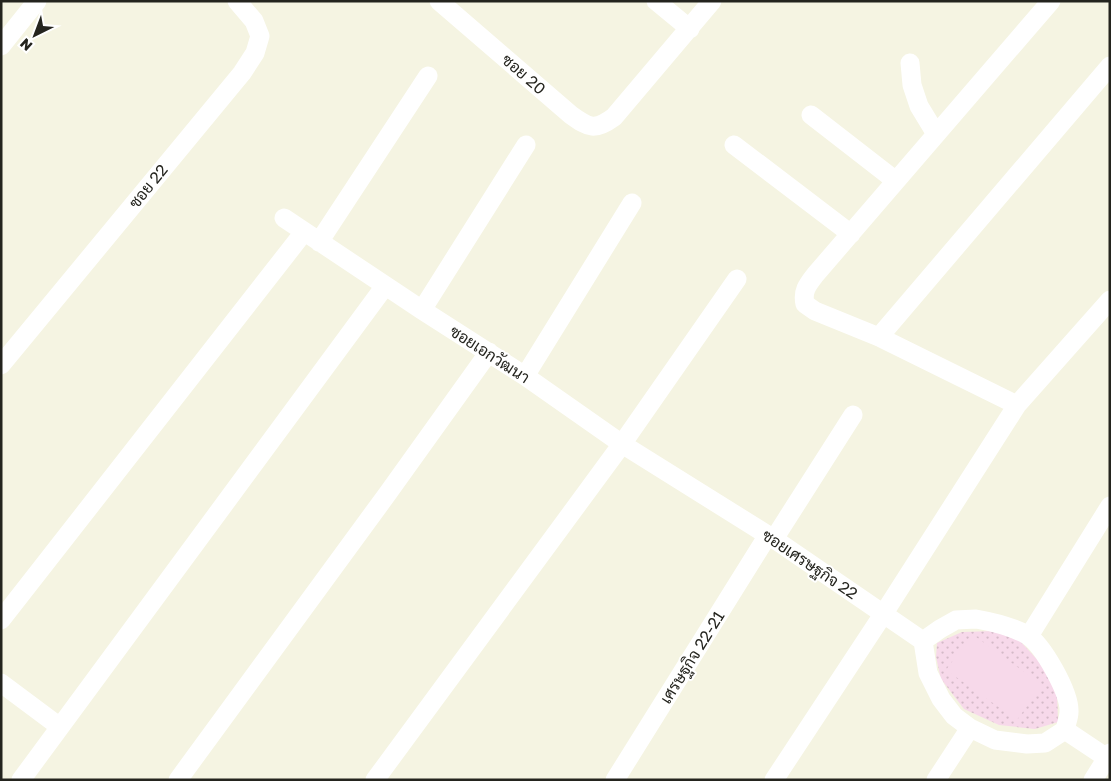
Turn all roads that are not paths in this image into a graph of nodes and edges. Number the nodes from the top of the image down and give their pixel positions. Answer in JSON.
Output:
{"nodes":[{"id":1,"x":37,"y":1,"type":"edge"},
{"id":2,"x":237,"y":1,"type":"edge"},
{"id":3,"x":439,"y":1,"type":"edge"},
{"id":4,"x":656,"y":1,"type":"edge"},
{"id":5,"x":712,"y":1,"type":"edge"},
{"id":6,"x":1052,"y":1,"type":"edge"},
{"id":7,"x":690,"y":28,"type":"junction"},
{"id":8,"x":1,"y":46,"type":"edge"},
{"id":9,"x":910,"y":62,"type":"dead end"},
{"id":10,"x":1110,"y":66,"type":"edge"},
{"id":11,"x":428,"y":76,"type":"dead end"},
{"id":12,"x":810,"y":115,"type":"dead end"},
{"id":13,"x":936,"y":134,"type":"junction"},
{"id":14,"x":526,"y":145,"type":"dead end"},
{"id":15,"x":734,"y":145,"type":"dead end"},
{"id":16,"x":896,"y":181,"type":"junction"},
{"id":17,"x":632,"y":203,"type":"dead end"},
{"id":18,"x":284,"y":218,"type":"dead end"},
{"id":19,"x":851,"y":234,"type":"junction"},
{"id":20,"x":312,"y":237,"type":"junction"},
{"id":21,"x":737,"y":279,"type":"dead end"},
{"id":22,"x":385,"y":286,"type":"junction"},
{"id":23,"x":1110,"y":300,"type":"edge"},
{"id":24,"x":422,"y":310,"type":"junction"},
{"id":25,"x":879,"y":337,"type":"junction"},
{"id":26,"x":489,"y":352,"type":"junction"},
{"id":27,"x":1,"y":365,"type":"edge"},
{"id":28,"x":525,"y":376,"type":"junction"},
{"id":29,"x":1017,"y":405,"type":"junction"},
{"id":30,"x":853,"y":415,"type":"dead end"},
{"id":31,"x":622,"y":444,"type":"junction"},
{"id":32,"x":695,"y":489,"type":"joint"},
{"id":33,"x":1110,"y":506,"type":"edge"},
{"id":34,"x":771,"y":537,"type":"junction"},
{"id":35,"x":884,"y":614,"type":"junction"},
{"id":36,"x":1,"y":620,"type":"edge"},
{"id":37,"x":1029,"y":636,"type":"junction"},
{"id":38,"x":923,"y":641,"type":"junction"},
{"id":39,"x":1,"y":683,"type":"edge"},
{"id":40,"x":60,"y":727,"type":"junction"},
{"id":41,"x":970,"y":728,"type":"junction"},
{"id":42,"x":1065,"y":730,"type":"junction"},
{"id":43,"x":1109,"y":757,"type":"edge"},
{"id":44,"x":21,"y":780,"type":"edge"},
{"id":45,"x":178,"y":780,"type":"edge"},
{"id":46,"x":375,"y":780,"type":"edge"},
{"id":47,"x":615,"y":780,"type":"edge"},
{"id":48,"x":774,"y":780,"type":"edge"},
{"id":49,"x":936,"y":780,"type":"edge"},
{"id":50,"x":1093,"y":780,"type":"edge"}],
"edges":[{"from":1,"to":8,"type":"street"},
{"from":2,"to":27,"type":"street","name":"ซอย 22"},
{"from":3,"to":7,"type":"street","name":"ซอย 20"},
{"from":4,"to":7,"type":"street"},
{"from":5,"to":7,"type":"street"},
{"from":6,"to":13,"type":"street"},
{"from":9,"to":13,"type":"street"},
{"from":10,"to":25,"type":"street"},
{"from":11,"to":20,"type":"street"},
{"from":12,"to":16,"type":"street"},
{"from":13,"to":16,"type":"street"},
{"from":14,"to":24,"type":"street"},
{"from":15,"to":19,"type":"street"},
{"from":16,"to":19,"type":"street"},
{"from":17,"to":28,"type":"street"},
{"from":18,"to":20,"type":"street","name":"ซอยเอกวัฒนา"},
{"from":19,"to":25,"type":"street"},
{"from":20,"to":22,"type":"street","name":"ซอยเอกวัฒนา"},
{"from":20,"to":36,"type":"street"},
{"from":21,"to":31,"type":"street"},
{"from":22,"to":24,"type":"street","name":"ซอยเอกวัฒนา"},
{"from":22,"to":40,"type":"street"},
{"from":23,"to":29,"type":"street"},
{"from":24,"to":26,"type":"street","name":"ซอยเอกวัฒนา"},
{"from":25,"to":29,"type":"street"},
{"from":26,"to":28,"type":"street","name":"ซอยเอกวัฒนา"},
{"from":26,"to":45,"type":"street"},
{"from":28,"to":31,"type":"street","name":"ซอยเอกวัฒนา"},
{"from":29,"to":35,"type":"street"},
{"from":30,"to":34,"type":"street","name":"เศรษฐกิจ 22-21"},
{"from":31,"to":32,"type":"street","name":"ซอยเอกวัฒนา"},
{"from":31,"to":46,"type":"street"},
{"from":32,"to":34,"type":"street","name":"ซอยเศรษฐกิจ 22"},
{"from":33,"to":37,"type":"street"},
{"from":34,"to":35,"type":"street","name":"ซอยเศรษฐกิจ 22"},
{"from":34,"to":47,"type":"street","name":"เศรษฐกิจ 22-21"},
{"from":35,"to":38,"type":"street","name":"ซอยเศรษฐกิจ 22"},
{"from":35,"to":48,"type":"street"},
{"from":37,"to":38,"type":"street"},
{"from":37,"to":42,"type":"street"},
{"from":38,"to":41,"type":"street"},
{"from":39,"to":40,"type":"street"},
{"from":40,"to":44,"type":"street"},
{"from":41,"to":42,"type":"street"},
{"from":41,"to":49,"type":"street"},
{"from":42,"to":43,"type":"street"},
{"from":43,"to":50,"type":"street"}]}
